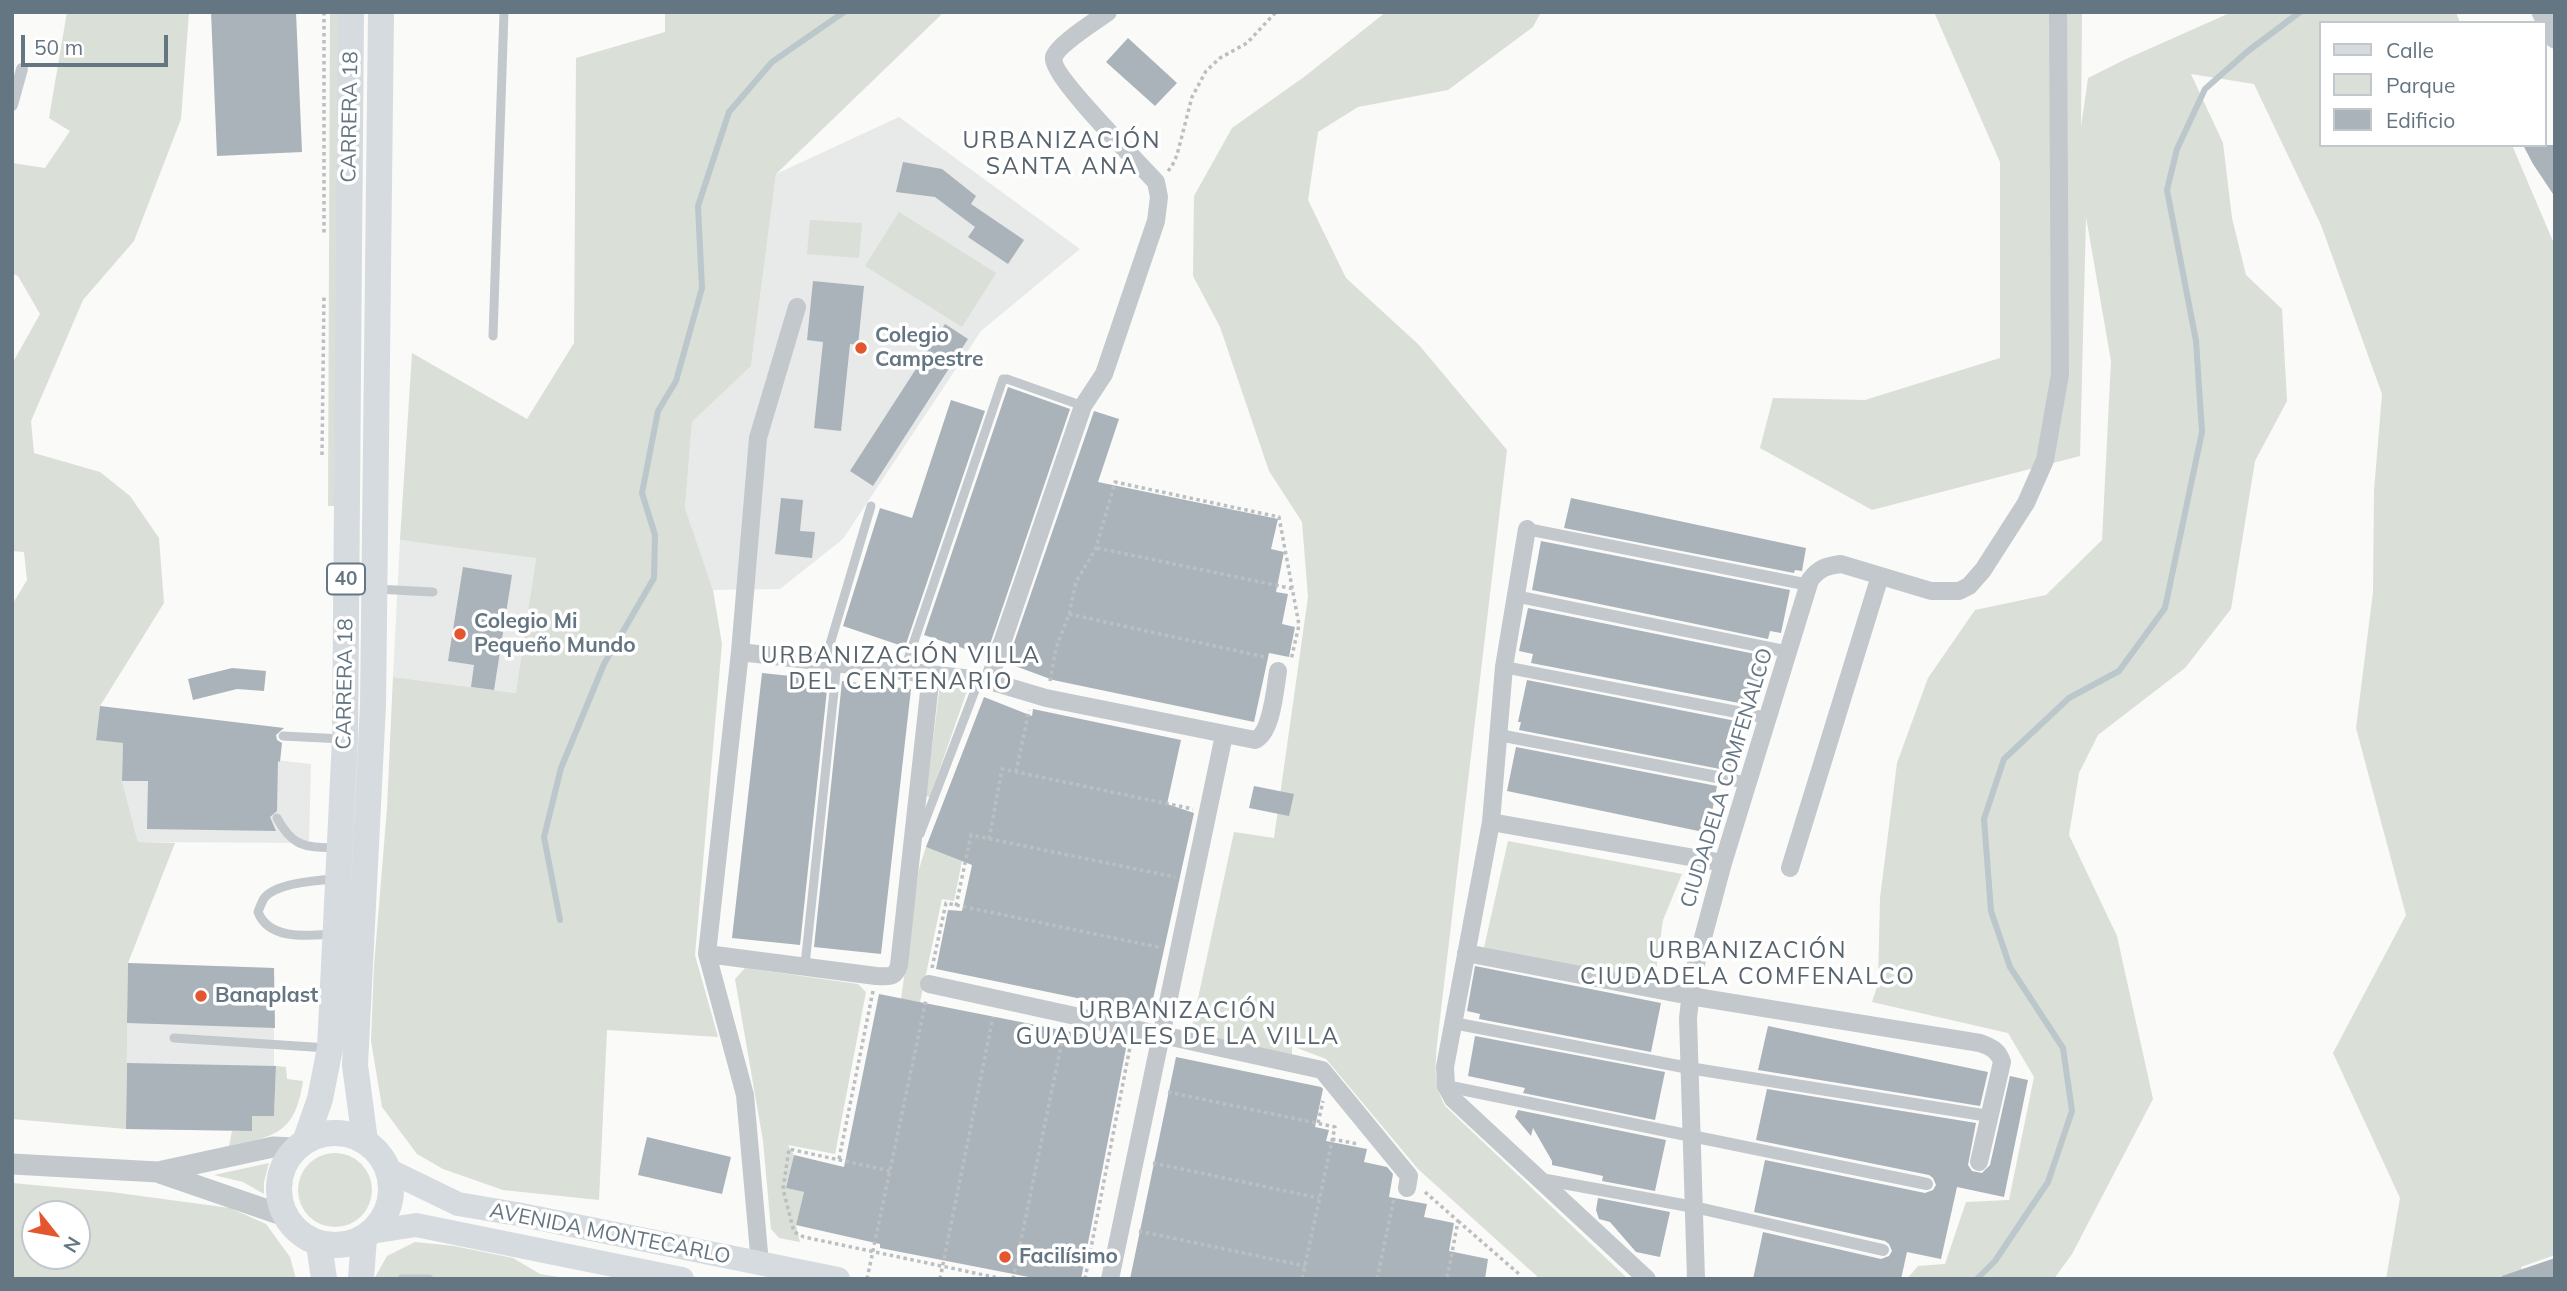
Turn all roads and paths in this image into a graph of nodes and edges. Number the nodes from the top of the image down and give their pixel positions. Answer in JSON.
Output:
{"nodes":[{"id":1,"x":324,"y":12,"type":"edge"},
{"id":2,"x":351,"y":12,"type":"edge"},
{"id":3,"x":381,"y":12,"type":"edge"},
{"id":4,"x":504,"y":12,"type":"edge"},
{"id":5,"x":1108,"y":12,"type":"edge"},
{"id":6,"x":1276,"y":12,"type":"edge"},
{"id":7,"x":2058,"y":12,"type":"edge"},
{"id":8,"x":2542,"y":12,"type":"edge"},
{"id":9,"x":2555,"y":38,"type":"edge"},
{"id":10,"x":22,"y":69,"type":"dead end"},
{"id":11,"x":12,"y":105,"type":"edge"},
{"id":12,"x":1156,"y":182,"type":"junction"},
{"id":13,"x":324,"y":237,"type":"dead end"},
{"id":14,"x":324,"y":290,"type":"dead end"},
{"id":15,"x":797,"y":307,"type":"dead end"},
{"id":16,"x":493,"y":336,"type":"dead end"},
{"id":17,"x":1083,"y":406,"type":"junction"},
{"id":18,"x":323,"y":461,"type":"dead end"},
{"id":19,"x":871,"y":506,"type":"dead end"},
{"id":20,"x":1527,"y":529,"type":"joint"},
{"id":21,"x":1096,"y":548,"type":"junction"},
{"id":22,"x":1880,"y":576,"type":"junction"},
{"id":23,"x":1809,"y":585,"type":"junction"},
{"id":24,"x":374,"y":589,"type":"junction"},
{"id":25,"x":1294,"y":589,"type":"junction"},
{"id":26,"x":433,"y":592,"type":"dead end"},
{"id":27,"x":1515,"y":597,"type":"junction"},
{"id":28,"x":1069,"y":614,"type":"junction"},
{"id":29,"x":740,"y":652,"type":"junction"},
{"id":30,"x":1789,"y":652,"type":"junction"},
{"id":31,"x":831,"y":662,"type":"junction"},
{"id":32,"x":1275,"y":663,"type":"junction"},
{"id":33,"x":1504,"y":667,"type":"junction"},
{"id":34,"x":904,"y":671,"type":"junction"},
{"id":35,"x":931,"y":674,"type":"junction"},
{"id":36,"x":984,"y":681,"type":"junction"},
{"id":37,"x":1039,"y":696,"type":"junction"},
{"id":38,"x":1768,"y":718,"type":"junction"},
{"id":39,"x":1224,"y":735,"type":"junction"},
{"id":40,"x":1500,"y":735,"type":"junction"},
{"id":41,"x":283,"y":736,"type":"dead end"},
{"id":42,"x":345,"y":739,"type":"junction"},
{"id":43,"x":1016,"y":772,"type":"junction"},
{"id":44,"x":1748,"y":783,"type":"junction"},
{"id":45,"x":1208,"y":812,"type":"junction"},
{"id":46,"x":277,"y":818,"type":"dead end"},
{"id":47,"x":1491,"y":822,"type":"junction"},
{"id":48,"x":989,"y":839,"type":"junction"},
{"id":49,"x":338,"y":849,"type":"junction"},
{"id":50,"x":910,"y":858,"type":"junction"},
{"id":51,"x":1723,"y":863,"type":"junction"},
{"id":52,"x":1790,"y":868,"type":"dead end"},
{"id":53,"x":337,"y":878,"type":"junction"},
{"id":54,"x":1194,"y":881,"type":"junction"},
{"id":55,"x":956,"y":906,"type":"junction"},
{"id":56,"x":334,"y":934,"type":"junction"},
{"id":57,"x":1179,"y":952,"type":"junction"},
{"id":58,"x":1466,"y":953,"type":"junction"},
{"id":59,"x":707,"y":954,"type":"junction"},
{"id":60,"x":804,"y":965,"type":"junction"},
{"id":61,"x":876,"y":976,"type":"junction"},
{"id":62,"x":929,"y":984,"type":"junction"},
{"id":63,"x":1690,"y":996,"type":"junction"},
{"id":64,"x":997,"y":999,"type":"junction"},
{"id":65,"x":1067,"y":1014,"type":"junction"},
{"id":66,"x":1453,"y":1023,"type":"junction"},
{"id":67,"x":1134,"y":1028,"type":"junction"},
{"id":68,"x":1162,"y":1034,"type":"junction"},
{"id":69,"x":174,"y":1038,"type":"dead end"},
{"id":70,"x":330,"y":1048,"type":"junction"},
{"id":71,"x":1689,"y":1068,"type":"junction"},
{"id":72,"x":1446,"y":1086,"type":"junction"},
{"id":73,"x":1163,"y":1091,"type":"dead end"},
{"id":74,"x":1989,"y":1116,"type":"junction"},
{"id":75,"x":1692,"y":1137,"type":"junction"},
{"id":76,"x":365,"y":1141,"type":"junction"},
{"id":77,"x":300,"y":1145,"type":"junction"},
{"id":78,"x":838,"y":1159,"type":"junction"},
{"id":79,"x":1148,"y":1161,"type":"dead end"},
{"id":80,"x":1979,"y":1162,"type":"dead end"},
{"id":81,"x":12,"y":1164,"type":"edge"},
{"id":82,"x":1400,"y":1166,"type":"junction"},
{"id":83,"x":388,"y":1170,"type":"junction"},
{"id":84,"x":890,"y":1171,"type":"junction"},
{"id":85,"x":158,"y":1172,"type":"junction"},
{"id":86,"x":1539,"y":1179,"type":"junction"},
{"id":87,"x":1927,"y":1184,"type":"dead end"},
{"id":88,"x":1407,"y":1188,"type":"joint"},
{"id":89,"x":1319,"y":1198,"type":"junction"},
{"id":90,"x":1694,"y":1207,"type":"junction"},
{"id":91,"x":285,"y":1216,"type":"junction"},
{"id":92,"x":1458,"y":1221,"type":"junction"},
{"id":93,"x":1133,"y":1230,"type":"dead end"},
{"id":94,"x":368,"y":1234,"type":"junction"},
{"id":95,"x":319,"y":1244,"type":"junction"},
{"id":96,"x":1883,"y":1250,"type":"dead end"},
{"id":97,"x":873,"y":1252,"type":"junction"},
{"id":98,"x":760,"y":1264,"type":"junction"},
{"id":99,"x":943,"y":1266,"type":"junction"},
{"id":100,"x":1305,"y":1266,"type":"junction"},
{"id":101,"x":324,"y":1279,"type":"edge"},
{"id":102,"x":361,"y":1279,"type":"edge"},
{"id":103,"x":402,"y":1279,"type":"edge"},
{"id":104,"x":429,"y":1279,"type":"edge"},
{"id":105,"x":682,"y":1279,"type":"edge"},
{"id":106,"x":838,"y":1279,"type":"edge"},
{"id":107,"x":867,"y":1279,"type":"edge"},
{"id":108,"x":940,"y":1279,"type":"edge"},
{"id":109,"x":1003,"y":1279,"type":"edge"},
{"id":110,"x":1013,"y":1279,"type":"edge"},
{"id":111,"x":1085,"y":1279,"type":"edge"},
{"id":112,"x":1110,"y":1279,"type":"edge"},
{"id":113,"x":1302,"y":1279,"type":"edge"},
{"id":114,"x":1377,"y":1279,"type":"edge"},
{"id":115,"x":1447,"y":1279,"type":"edge"},
{"id":116,"x":1519,"y":1279,"type":"edge"},
{"id":117,"x":1647,"y":1279,"type":"edge"},
{"id":118,"x":1696,"y":1279,"type":"edge"}],
"edges":[{"from":1,"to":13,"type":"path"},
{"from":2,"to":42,"type":"main road","name":"CARRERA 18","number":"40"},
{"from":3,"to":24,"type":"main road","name":"CARRERA 18","number":"40"},
{"from":4,"to":16,"type":"lane"},
{"from":5,"to":12,"type":"street"},
{"from":6,"to":12,"type":"path"},
{"from":7,"to":22,"type":"street"},
{"from":8,"to":9,"type":"street"},
{"from":10,"to":11,"type":"street"},
{"from":12,"to":17,"type":"street"},
{"from":14,"to":18,"type":"path"},
{"from":15,"to":29,"type":"street"},
{"from":17,"to":34,"type":"lane"},
{"from":17,"to":36,"type":"street"},
{"from":19,"to":31,"type":"lane"},
{"from":20,"to":23,"type":"street"},
{"from":20,"to":27,"type":"street"},
{"from":21,"to":25,"type":"path"},
{"from":21,"to":25,"type":"path"},
{"from":21,"to":28,"type":"path"},
{"from":22,"to":23,"type":"street"},
{"from":22,"to":52,"type":"street"},
{"from":23,"to":30,"type":"street","name":"CIUDADELA COMFENALCO"},
{"from":24,"to":26,"type":"lane"},
{"from":24,"to":76,"type":"main road","name":"CARRERA 18","number":"40"},
{"from":25,"to":32,"type":"path"},
{"from":27,"to":30,"type":"street"},
{"from":27,"to":33,"type":"street"},
{"from":28,"to":32,"type":"path"},
{"from":28,"to":37,"type":"path"},
{"from":29,"to":31,"type":"street"},
{"from":29,"to":59,"type":"street"},
{"from":30,"to":38,"type":"street","name":"CIUDADELA COMFENALCO"},
{"from":31,"to":34,"type":"street"},
{"from":31,"to":60,"type":"lane"},
{"from":32,"to":39,"type":"street"},
{"from":33,"to":38,"type":"street"},
{"from":33,"to":40,"type":"street"},
{"from":34,"to":35,"type":"street"},
{"from":35,"to":36,"type":"street"},
{"from":35,"to":50,"type":"street"},
{"from":36,"to":37,"type":"street"},
{"from":36,"to":50,"type":"lane"},
{"from":37,"to":39,"type":"street"},
{"from":37,"to":43,"type":"path"},
{"from":38,"to":44,"type":"street","name":"CIUDADELA COMFENALCO"},
{"from":39,"to":45,"type":"street"},
{"from":40,"to":44,"type":"street"},
{"from":40,"to":47,"type":"street"},
{"from":41,"to":42,"type":"lane"},
{"from":42,"to":49,"type":"main road","name":"CARRERA 18","number":"40"},
{"from":43,"to":45,"type":"path"},
{"from":43,"to":48,"type":"path"},
{"from":44,"to":51,"type":"street","name":"CIUDADELA COMFENALCO"},
{"from":45,"to":54,"type":"street"},
{"from":46,"to":49,"type":"lane"},
{"from":47,"to":51,"type":"street"},
{"from":47,"to":58,"type":"street"},
{"from":48,"to":54,"type":"path"},
{"from":48,"to":55,"type":"path"},
{"from":49,"to":53,"type":"main road","name":"CARRERA 18","number":"40"},
{"from":50,"to":61,"type":"street"},
{"from":51,"to":63,"type":"street","name":"CIUDADELA COMFENALCO"},
{"from":53,"to":56,"type":"main road","name":"CARRERA 18","number":"40"},
{"from":53,"to":56,"type":"lane"},
{"from":54,"to":57,"type":"street"},
{"from":55,"to":57,"type":"path"},
{"from":55,"to":62,"type":"path"},
{"from":56,"to":70,"type":"main road","name":"CARRERA 18","number":"40"},
{"from":57,"to":68,"type":"street"},
{"from":58,"to":63,"type":"street"},
{"from":58,"to":66,"type":"street"},
{"from":59,"to":60,"type":"street"},
{"from":59,"to":98,"type":"street"},
{"from":60,"to":61,"type":"street"},
{"from":61,"to":78,"type":"path"},
{"from":62,"to":64,"type":"street"},
{"from":62,"to":84,"type":"path"},
{"from":63,"to":71,"type":"street","name":"CIUDADELA COMFENALCO"},
{"from":63,"to":74,"type":"street"},
{"from":64,"to":65,"type":"street"},
{"from":64,"to":99,"type":"path"},
{"from":65,"to":67,"type":"street"},
{"from":65,"to":110,"type":"path"},
{"from":66,"to":71,"type":"street"},
{"from":66,"to":72,"type":"street"},
{"from":67,"to":68,"type":"street"},
{"from":67,"to":111,"type":"path"},
{"from":68,"to":82,"type":"street"},
{"from":68,"to":112,"type":"street"},
{"from":69,"to":70,"type":"lane"},
{"from":70,"to":77,"type":"main road","name":"CARRERA 18","number":"40"},
{"from":71,"to":74,"type":"street"},
{"from":71,"to":75,"type":"street","name":"CIUDADELA COMFENALCO"},
{"from":72,"to":75,"type":"street"},
{"from":72,"to":86,"type":"street"},
{"from":73,"to":89,"type":"path"},
{"from":74,"to":80,"type":"street"},
{"from":75,"to":87,"type":"street"},
{"from":75,"to":90,"type":"street","name":"CIUDADELA COMFENALCO"},
{"from":76,"to":77,"type":"main road"},
{"from":76,"to":83,"type":"main road"},
{"from":77,"to":85,"type":"street"},
{"from":77,"to":91,"type":"main road","number":"40"},
{"from":78,"to":84,"type":"path"},
{"from":78,"to":97,"type":"path"},
{"from":79,"to":89,"type":"path"},
{"from":81,"to":85,"type":"street"},
{"from":82,"to":88,"type":"street"},
{"from":82,"to":114,"type":"path"},
{"from":83,"to":94,"type":"main road"},
{"from":83,"to":98,"type":"main road","name":"AVENIDA MONTECARLO"},
{"from":84,"to":97,"type":"path"},
{"from":85,"to":91,"type":"street"},
{"from":86,"to":90,"type":"street"},
{"from":86,"to":117,"type":"street"},
{"from":88,"to":92,"type":"path"},
{"from":89,"to":100,"type":"path"},
{"from":90,"to":96,"type":"street"},
{"from":90,"to":118,"type":"street","name":"CIUDADELA COMFENALCO"},
{"from":91,"to":95,"type":"main road"},
{"from":92,"to":115,"type":"path"},
{"from":92,"to":116,"type":"path"},
{"from":93,"to":100,"type":"path"},
{"from":94,"to":95,"type":"main road"},
{"from":94,"to":102,"type":"main road"},
{"from":94,"to":105,"type":"main road","name":"AVENIDA MONTECARLO"},
{"from":95,"to":101,"type":"main road"},
{"from":97,"to":99,"type":"path"},
{"from":97,"to":107,"type":"path"},
{"from":98,"to":106,"type":"main road","name":"AVENIDA MONTECARLO"},
{"from":99,"to":108,"type":"path"},
{"from":99,"to":109,"type":"path"},
{"from":100,"to":113,"type":"path"},
{"from":103,"to":104,"type":"lane"}]}
